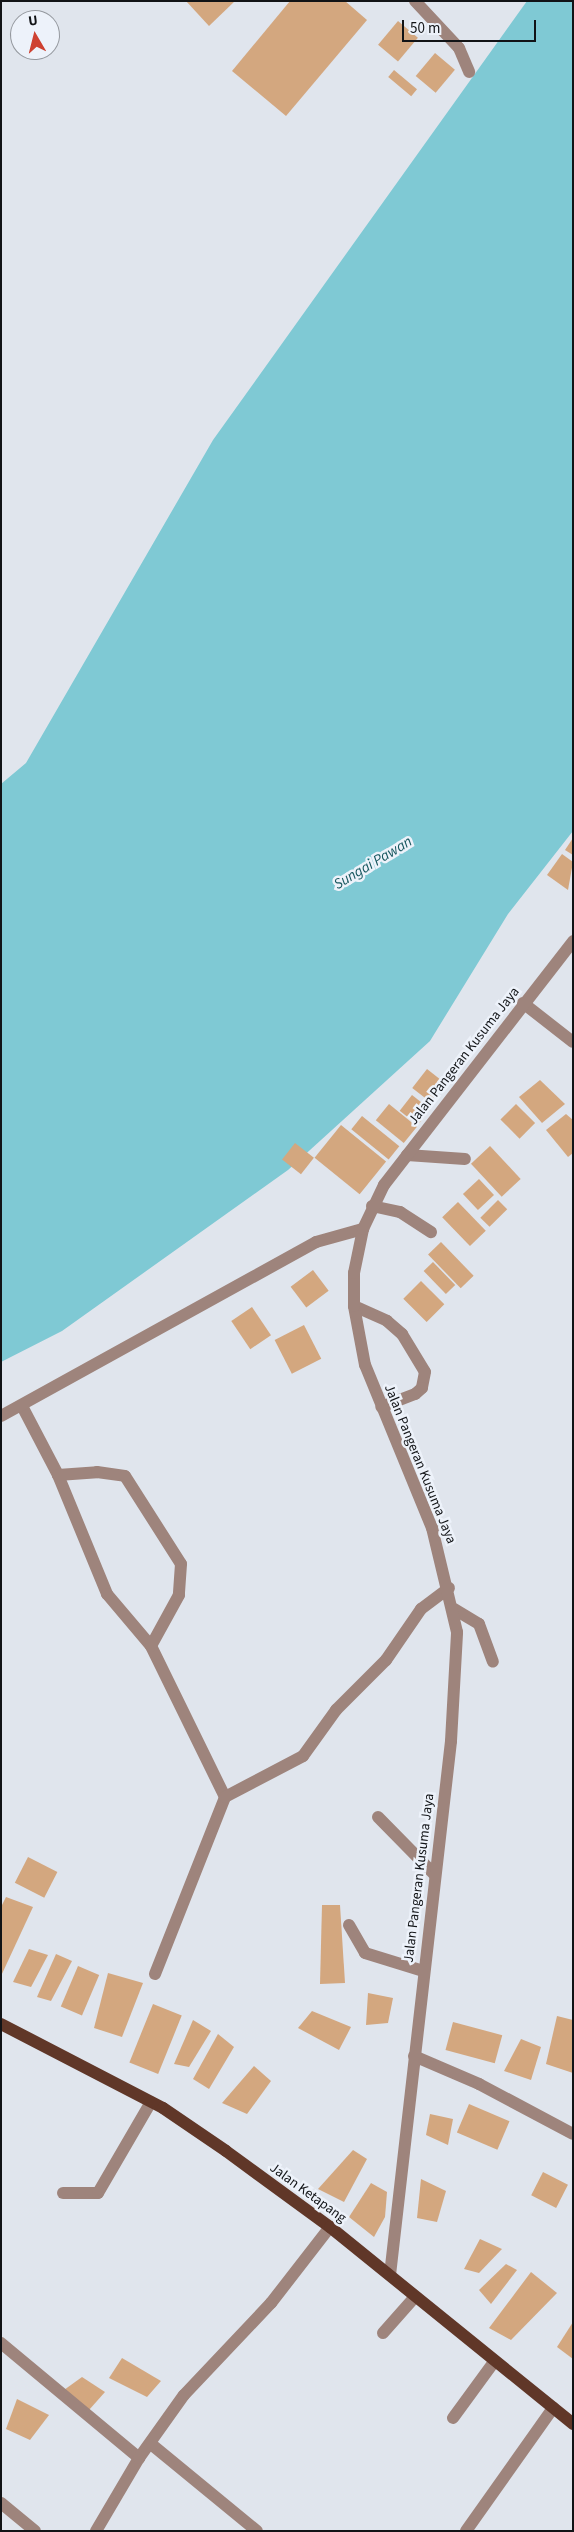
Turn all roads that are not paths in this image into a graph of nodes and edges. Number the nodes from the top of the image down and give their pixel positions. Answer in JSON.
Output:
{"nodes":[{"id":1,"x":415,"y":1,"type":"edge"},
{"id":2,"x":469,"y":72,"type":"dead end"},
{"id":3,"x":573,"y":940,"type":"edge"},
{"id":4,"x":524,"y":1003,"type":"junction"},
{"id":5,"x":573,"y":1042,"type":"edge"},
{"id":6,"x":406,"y":1155,"type":"junction"},
{"id":7,"x":465,"y":1159,"type":"dead end"},
{"id":8,"x":372,"y":1206,"type":"junction"},
{"id":9,"x":363,"y":1229,"type":"junction"},
{"id":10,"x":431,"y":1232,"type":"dead end"},
{"id":11,"x":354,"y":1306,"type":"junction"},
{"id":12,"x":22,"y":1406,"type":"junction"},
{"id":13,"x":381,"y":1407,"type":"junction"},
{"id":14,"x":1,"y":1416,"type":"edge"},
{"id":15,"x":58,"y":1475,"type":"junction"},
{"id":16,"x":449,"y":1588,"type":"junction"},
{"id":17,"x":454,"y":1609,"type":"junction"},
{"id":18,"x":151,"y":1646,"type":"junction"},
{"id":19,"x":494,"y":1662,"type":"dead end"},
{"id":20,"x":225,"y":1798,"type":"junction"},
{"id":21,"x":378,"y":1817,"type":"dead end"},
{"id":22,"x":435,"y":1875,"type":"junction"},
{"id":23,"x":349,"y":1926,"type":"dead end"},
{"id":24,"x":424,"y":1972,"type":"junction"},
{"id":25,"x":155,"y":1974,"type":"dead end"},
{"id":26,"x":1,"y":2024,"type":"edge"},
{"id":27,"x":414,"y":2056,"type":"junction"},
{"id":28,"x":151,"y":2102,"type":"junction"},
{"id":29,"x":573,"y":2134,"type":"edge"},
{"id":30,"x":63,"y":2193,"type":"dead end"},
{"id":31,"x":330,"y":2227,"type":"junction"},
{"id":32,"x":390,"y":2275,"type":"junction"},
{"id":33,"x":416,"y":2297,"type":"junction"},
{"id":34,"x":383,"y":2333,"type":"dead end"},
{"id":35,"x":1,"y":2343,"type":"edge"},
{"id":36,"x":494,"y":2362,"type":"junction"},
{"id":37,"x":553,"y":2408,"type":"junction"},
{"id":38,"x":453,"y":2418,"type":"dead end"},
{"id":39,"x":573,"y":2424,"type":"edge"},
{"id":40,"x":151,"y":2444,"type":"junction"},
{"id":41,"x":139,"y":2458,"type":"junction"},
{"id":42,"x":1,"y":2504,"type":"edge"},
{"id":43,"x":35,"y":2531,"type":"edge"},
{"id":44,"x":96,"y":2531,"type":"edge"},
{"id":45,"x":257,"y":2531,"type":"edge"},
{"id":46,"x":466,"y":2531,"type":"edge"}],
"edges":[{"from":1,"to":2,"type":"street"},
{"from":3,"to":4,"type":"street","name":"Jalan Pangeran Kusuma Jaya"},
{"from":4,"to":5,"type":"street"},
{"from":4,"to":6,"type":"street","name":"Jalan Pangeran Kusuma Jaya"},
{"from":6,"to":7,"type":"street"},
{"from":6,"to":8,"type":"street","name":"Jalan Pangeran Kusuma Jaya"},
{"from":8,"to":9,"type":"street","name":"Jalan Pangeran Kusuma Jaya"},
{"from":8,"to":10,"type":"street"},
{"from":9,"to":11,"type":"street","name":"Jalan Pangeran Kusuma Jaya"},
{"from":9,"to":12,"type":"street"},
{"from":11,"to":13,"type":"street","name":"Jalan Pangeran Kusuma Jaya"},
{"from":11,"to":13,"type":"street"},
{"from":12,"to":14,"type":"street"},
{"from":12,"to":15,"type":"street"},
{"from":13,"to":16,"type":"street","name":"Jalan Pangeran Kusuma Jaya"},
{"from":15,"to":18,"type":"street"},
{"from":15,"to":18,"type":"street"},
{"from":16,"to":17,"type":"street","name":"Jalan Pangeran Kusuma Jaya"},
{"from":16,"to":20,"type":"street"},
{"from":17,"to":19,"type":"street"},
{"from":17,"to":22,"type":"street","name":"Jalan Pangeran Kusuma Jaya"},
{"from":18,"to":20,"type":"street"},
{"from":20,"to":25,"type":"street"},
{"from":21,"to":22,"type":"street"},
{"from":22,"to":24,"type":"street","name":"Jalan Pangeran Kusuma Jaya"},
{"from":23,"to":24,"type":"street"},
{"from":24,"to":27,"type":"street","name":"Jalan Pangeran Kusuma Jaya"},
{"from":26,"to":28,"type":"main road","name":"Jalan Ketapang"},
{"from":27,"to":29,"type":"street"},
{"from":27,"to":32,"type":"street","name":"Jalan Pangeran Kusuma Jaya"},
{"from":28,"to":30,"type":"street"},
{"from":28,"to":31,"type":"main road","name":"Jalan Ketapang"},
{"from":31,"to":32,"type":"main road","name":"Jalan Ketapang"},
{"from":31,"to":40,"type":"street"},
{"from":32,"to":33,"type":"main road","name":"Jalan Ketapang"},
{"from":33,"to":34,"type":"street"},
{"from":33,"to":36,"type":"main road","name":"Jalan Ketapang"},
{"from":35,"to":41,"type":"street"},
{"from":36,"to":37,"type":"main road","name":"Jalan Ketapang"},
{"from":36,"to":38,"type":"street"},
{"from":37,"to":39,"type":"main road","name":"Jalan Ketapang"},
{"from":37,"to":46,"type":"street"},
{"from":40,"to":41,"type":"street"},
{"from":40,"to":45,"type":"street"},
{"from":41,"to":44,"type":"street"},
{"from":42,"to":43,"type":"street"}]}
